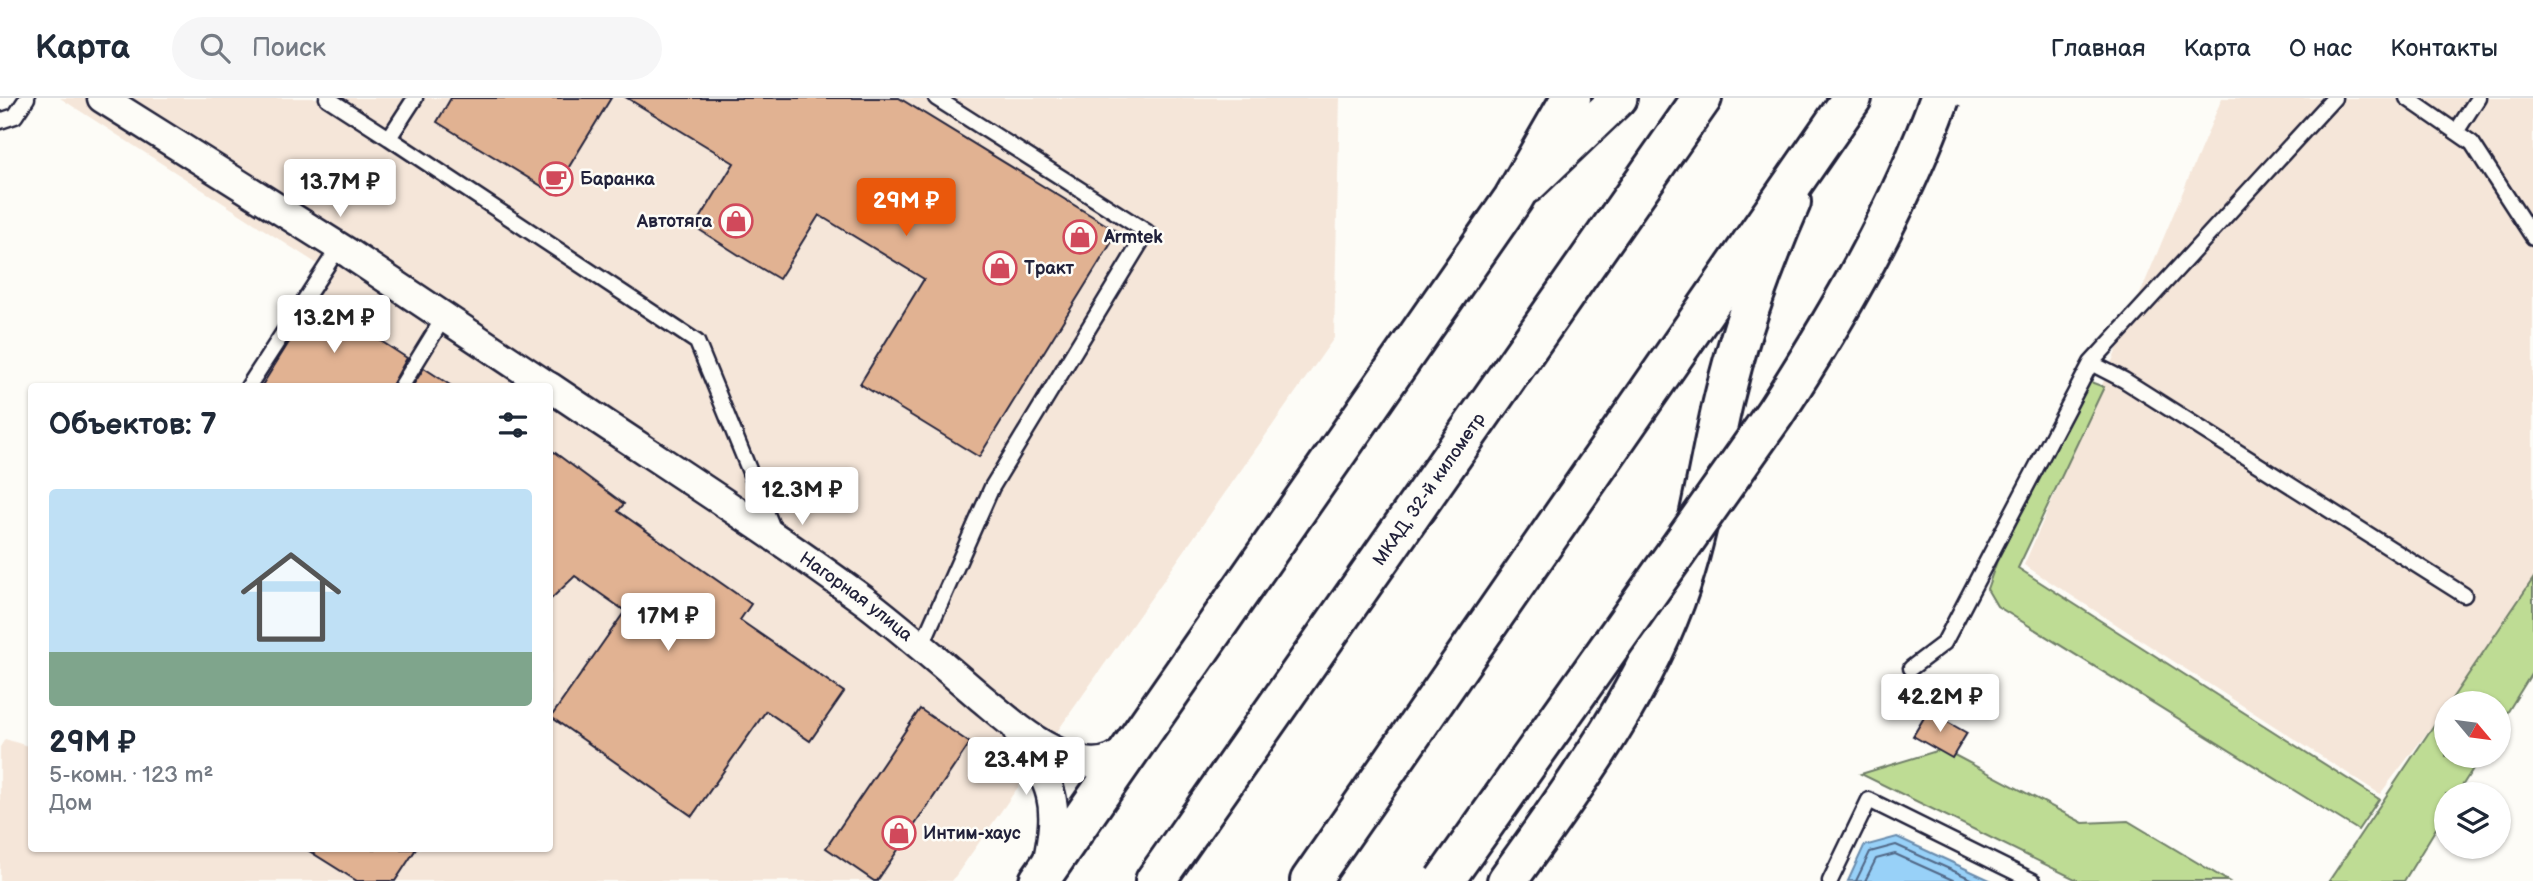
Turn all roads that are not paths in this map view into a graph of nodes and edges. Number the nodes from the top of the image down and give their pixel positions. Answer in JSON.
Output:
{"nodes":[{"id":1,"x":27,"y":98,"type":"edge"},
{"id":2,"x":102,"y":98,"type":"edge"},
{"id":3,"x":327,"y":98,"type":"edge"},
{"id":4,"x":415,"y":98,"type":"edge"},
{"id":5,"x":936,"y":98,"type":"edge"},
{"id":6,"x":1571,"y":98,"type":"edge"},
{"id":7,"x":1619,"y":98,"type":"edge"},
{"id":8,"x":1702,"y":98,"type":"edge"},
{"id":9,"x":1852,"y":98,"type":"edge"},
{"id":10,"x":1940,"y":98,"type":"edge"},
{"id":11,"x":2334,"y":98,"type":"edge"},
{"id":12,"x":2407,"y":98,"type":"edge"},
{"id":13,"x":2478,"y":98,"type":"edge"},
{"id":14,"x":0,"y":121,"type":"edge"},
{"id":15,"x":2456,"y":132,"type":"junction"},
{"id":16,"x":389,"y":138,"type":"junction"},
{"id":17,"x":1814,"y":152,"type":"junction"},
{"id":18,"x":1513,"y":199,"type":"junction"},
{"id":19,"x":2533,"y":237,"type":"edge"},
{"id":20,"x":340,"y":247,"type":"junction"},
{"id":21,"x":444,"y":317,"type":"junction"},
{"id":22,"x":2091,"y":363,"type":"junction"},
{"id":23,"x":251,"y":383,"type":"edge"},
{"id":24,"x":403,"y":383,"type":"edge"},
{"id":25,"x":543,"y":383,"type":"edge"},
{"id":26,"x":553,"y":390,"type":"edge"},
{"id":27,"x":777,"y":539,"type":"junction"},
{"id":28,"x":2464,"y":595,"type":"dead end"},
{"id":29,"x":921,"y":647,"type":"junction"},
{"id":30,"x":1911,"y":667,"type":"dead end"},
{"id":31,"x":1013,"y":724,"type":"junction"},
{"id":32,"x":1131,"y":746,"type":"junction"},
{"id":33,"x":1042,"y":876,"type":"edge"},
{"id":34,"x":1155,"y":881,"type":"edge"},
{"id":35,"x":1310,"y":881,"type":"edge"},
{"id":36,"x":1444,"y":881,"type":"edge"},
{"id":37,"x":1507,"y":881,"type":"edge"},
{"id":38,"x":1830,"y":881,"type":"edge"},
{"id":39,"x":2034,"y":881,"type":"edge"}],
"edges":[{"from":1,"to":14,"type":"lane"},
{"from":2,"to":20,"type":"street","name":"Нагорная улица"},
{"from":3,"to":16,"type":"lane"},
{"from":4,"to":16,"type":"lane"},
{"from":5,"to":29,"type":"lane"},
{"from":6,"to":18,"type":"main road"},
{"from":7,"to":18,"type":"street"},
{"from":8,"to":34,"type":"main road","name":"МКАД, 32-й километр"},
{"from":9,"to":17,"type":"main road"},
{"from":10,"to":36,"type":"main road","bridge":true},
{"from":11,"to":22,"type":"lane"},
{"from":12,"to":15,"type":"lane"},
{"from":13,"to":15,"type":"lane"},
{"from":15,"to":19,"type":"lane"},
{"from":16,"to":27,"type":"lane"},
{"from":17,"to":35,"type":"main road"},
{"from":17,"to":37,"type":"main road"},
{"from":18,"to":32,"type":"main road"},
{"from":20,"to":21,"type":"street","name":"Нагорная улица"},
{"from":20,"to":23,"type":"lane"},
{"from":21,"to":24,"type":"lane"},
{"from":21,"to":25,"type":"street","name":"Нагорная улица"},
{"from":22,"to":28,"type":"lane"},
{"from":22,"to":30,"type":"lane"},
{"from":26,"to":27,"type":"street","name":"Нагорная улица"},
{"from":27,"to":29,"type":"street","name":"Нагорная улица"},
{"from":29,"to":31,"type":"street","name":"Нагорная улица"},
{"from":31,"to":32,"type":"street","name":"Нагорная улица"},
{"from":31,"to":33,"type":"street","name":"Нагорная улица"},
{"from":32,"to":33,"type":"main road"},
{"from":38,"to":39,"type":"lane"}]}
